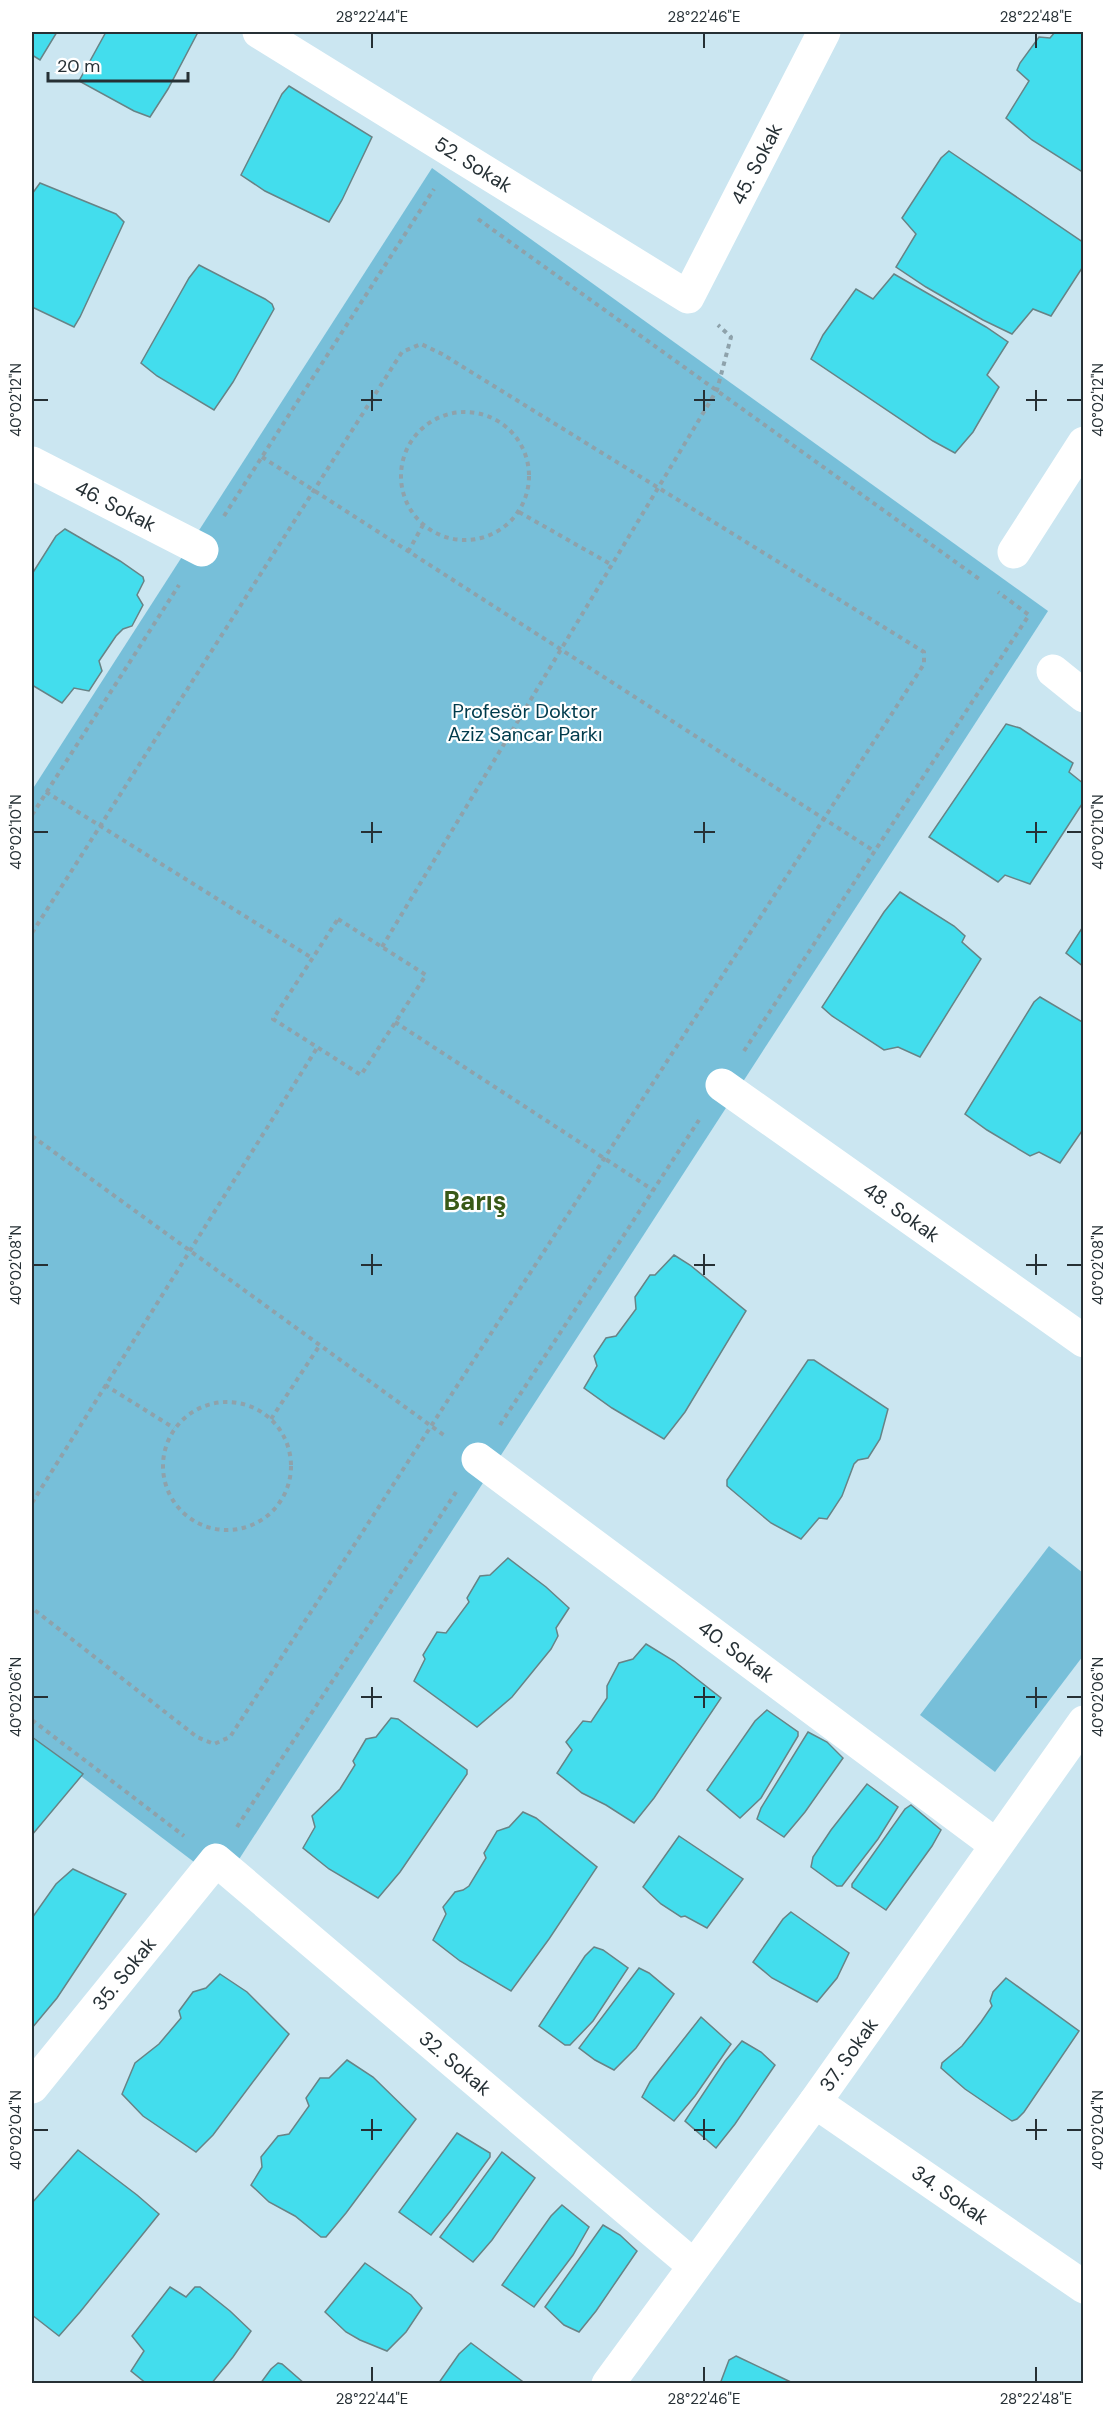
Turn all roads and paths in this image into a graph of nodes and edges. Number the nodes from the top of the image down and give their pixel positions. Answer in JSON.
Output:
{"nodes":[{"id":1,"x":259,"y":32,"type":"edge"},
{"id":2,"x":824,"y":32,"type":"edge"},
{"id":3,"x":444,"y":195,"type":"dead end"},
{"id":4,"x":473,"y":216,"type":"dead end"},
{"id":5,"x":688,"y":297,"type":"junction"},
{"id":6,"x":717,"y":390,"type":"junction"},
{"id":7,"x":1083,"y":443,"type":"edge"},
{"id":8,"x":262,"y":457,"type":"junction"},
{"id":9,"x":32,"y":463,"type":"edge"},
{"id":10,"x":658,"y":487,"type":"junction"},
{"id":11,"x":313,"y":491,"type":"junction"},
{"id":12,"x":519,"y":512,"type":"junction"},
{"id":13,"x":423,"y":525,"type":"junction"},
{"id":14,"x":202,"y":550,"type":"junction"},
{"id":15,"x":408,"y":552,"type":"junction"},
{"id":16,"x":1014,"y":552,"type":"dead end"},
{"id":17,"x":612,"y":565,"type":"junction"},
{"id":18,"x":987,"y":584,"type":"dead end"},
{"id":19,"x":995,"y":590,"type":"dead end"},
{"id":20,"x":561,"y":650,"type":"junction"},
{"id":21,"x":1053,"y":671,"type":"dead end"},
{"id":22,"x":1083,"y":696,"type":"edge"},
{"id":23,"x":46,"y":792,"type":"junction"},
{"id":24,"x":32,"y":815,"type":"edge"},
{"id":25,"x":824,"y":819,"type":"junction"},
{"id":26,"x":100,"y":825,"type":"junction"},
{"id":27,"x":874,"y":851,"type":"junction"},
{"id":28,"x":32,"y":933,"type":"edge"},
{"id":29,"x":382,"y":947,"type":"junction"},
{"id":30,"x":312,"y":958,"type":"junction"},
{"id":31,"x":395,"y":1022,"type":"junction"},
{"id":32,"x":317,"y":1048,"type":"junction"},
{"id":33,"x":722,"y":1085,"type":"junction"},
{"id":34,"x":32,"y":1136,"type":"edge"},
{"id":35,"x":604,"y":1158,"type":"junction"},
{"id":36,"x":654,"y":1190,"type":"junction"},
{"id":37,"x":190,"y":1251,"type":"junction"},
{"id":38,"x":1083,"y":1341,"type":"edge"},
{"id":39,"x":320,"y":1346,"type":"junction"},
{"id":40,"x":105,"y":1385,"type":"junction"},
{"id":41,"x":271,"y":1419,"type":"junction"},
{"id":42,"x":432,"y":1426,"type":"junction"},
{"id":43,"x":174,"y":1428,"type":"junction"},
{"id":44,"x":478,"y":1459,"type":"junction"},
{"id":45,"x":32,"y":1503,"type":"edge"},
{"id":46,"x":32,"y":1608,"type":"edge"},
{"id":47,"x":32,"y":1720,"type":"edge"},
{"id":48,"x":1083,"y":1722,"type":"edge"},
{"id":49,"x":996,"y":1845,"type":"junction"},
{"id":50,"x":216,"y":1860,"type":"junction"},
{"id":51,"x":32,"y":2087,"type":"edge"},
{"id":52,"x":815,"y":2102,"type":"junction"},
{"id":53,"x":694,"y":2266,"type":"junction"},
{"id":54,"x":1083,"y":2287,"type":"edge"},
{"id":55,"x":608,"y":2384,"type":"edge"}],
"edges":[{"from":1,"to":5,"type":"street","name":"52. Sokak"},
{"from":2,"to":5,"type":"street","name":"45. Sokak"},
{"from":3,"to":8,"type":"path"},
{"from":4,"to":6,"type":"path"},
{"from":5,"to":6,"type":"path"},
{"from":6,"to":10,"type":"path"},
{"from":6,"to":18,"type":"path"},
{"from":7,"to":16,"type":"street"},
{"from":8,"to":11,"type":"path"},
{"from":8,"to":14,"type":"path"},
{"from":9,"to":14,"type":"street","name":"46. Sokak"},
{"from":10,"to":11,"type":"path"},
{"from":10,"to":17,"type":"path"},
{"from":10,"to":25,"type":"path"},
{"from":11,"to":15,"type":"path"},
{"from":11,"to":26,"type":"path"},
{"from":12,"to":13,"type":"path"},
{"from":12,"to":13,"type":"path"},
{"from":12,"to":17,"type":"path"},
{"from":13,"to":15,"type":"path"},
{"from":14,"to":23,"type":"path"},
{"from":15,"to":20,"type":"path"},
{"from":17,"to":20,"type":"path"},
{"from":19,"to":27,"type":"path"},
{"from":20,"to":25,"type":"path"},
{"from":20,"to":29,"type":"path"},
{"from":21,"to":22,"type":"street"},
{"from":23,"to":24,"type":"path"},
{"from":23,"to":26,"type":"path"},
{"from":25,"to":27,"type":"path"},
{"from":25,"to":35,"type":"path"},
{"from":26,"to":28,"type":"path"},
{"from":26,"to":30,"type":"path"},
{"from":27,"to":33,"type":"path"},
{"from":29,"to":30,"type":"path"},
{"from":29,"to":31,"type":"path"},
{"from":30,"to":32,"type":"path"},
{"from":31,"to":32,"type":"path"},
{"from":31,"to":35,"type":"path"},
{"from":32,"to":37,"type":"path"},
{"from":33,"to":36,"type":"path"},
{"from":33,"to":38,"type":"street","name":"48. Sokak"},
{"from":34,"to":37,"type":"path"},
{"from":35,"to":36,"type":"path"},
{"from":35,"to":42,"type":"path"},
{"from":36,"to":44,"type":"path"},
{"from":37,"to":39,"type":"path"},
{"from":37,"to":40,"type":"path"},
{"from":39,"to":41,"type":"path"},
{"from":39,"to":42,"type":"path"},
{"from":40,"to":43,"type":"path"},
{"from":40,"to":45,"type":"path"},
{"from":41,"to":43,"type":"path"},
{"from":41,"to":43,"type":"path"},
{"from":42,"to":44,"type":"path"},
{"from":42,"to":46,"type":"path"},
{"from":44,"to":49,"type":"street","name":"40. Sokak"},
{"from":44,"to":50,"type":"path"},
{"from":47,"to":50,"type":"path"},
{"from":48,"to":49,"type":"street","name":"37. Sokak"},
{"from":49,"to":52,"type":"street","name":"37. Sokak"},
{"from":50,"to":51,"type":"street","name":"35. Sokak"},
{"from":50,"to":53,"type":"street","name":"32. Sokak"},
{"from":52,"to":53,"type":"street","name":"37. Sokak"},
{"from":52,"to":54,"type":"street","name":"34. Sokak"},
{"from":53,"to":55,"type":"street","name":"37. Sokak"}]}
